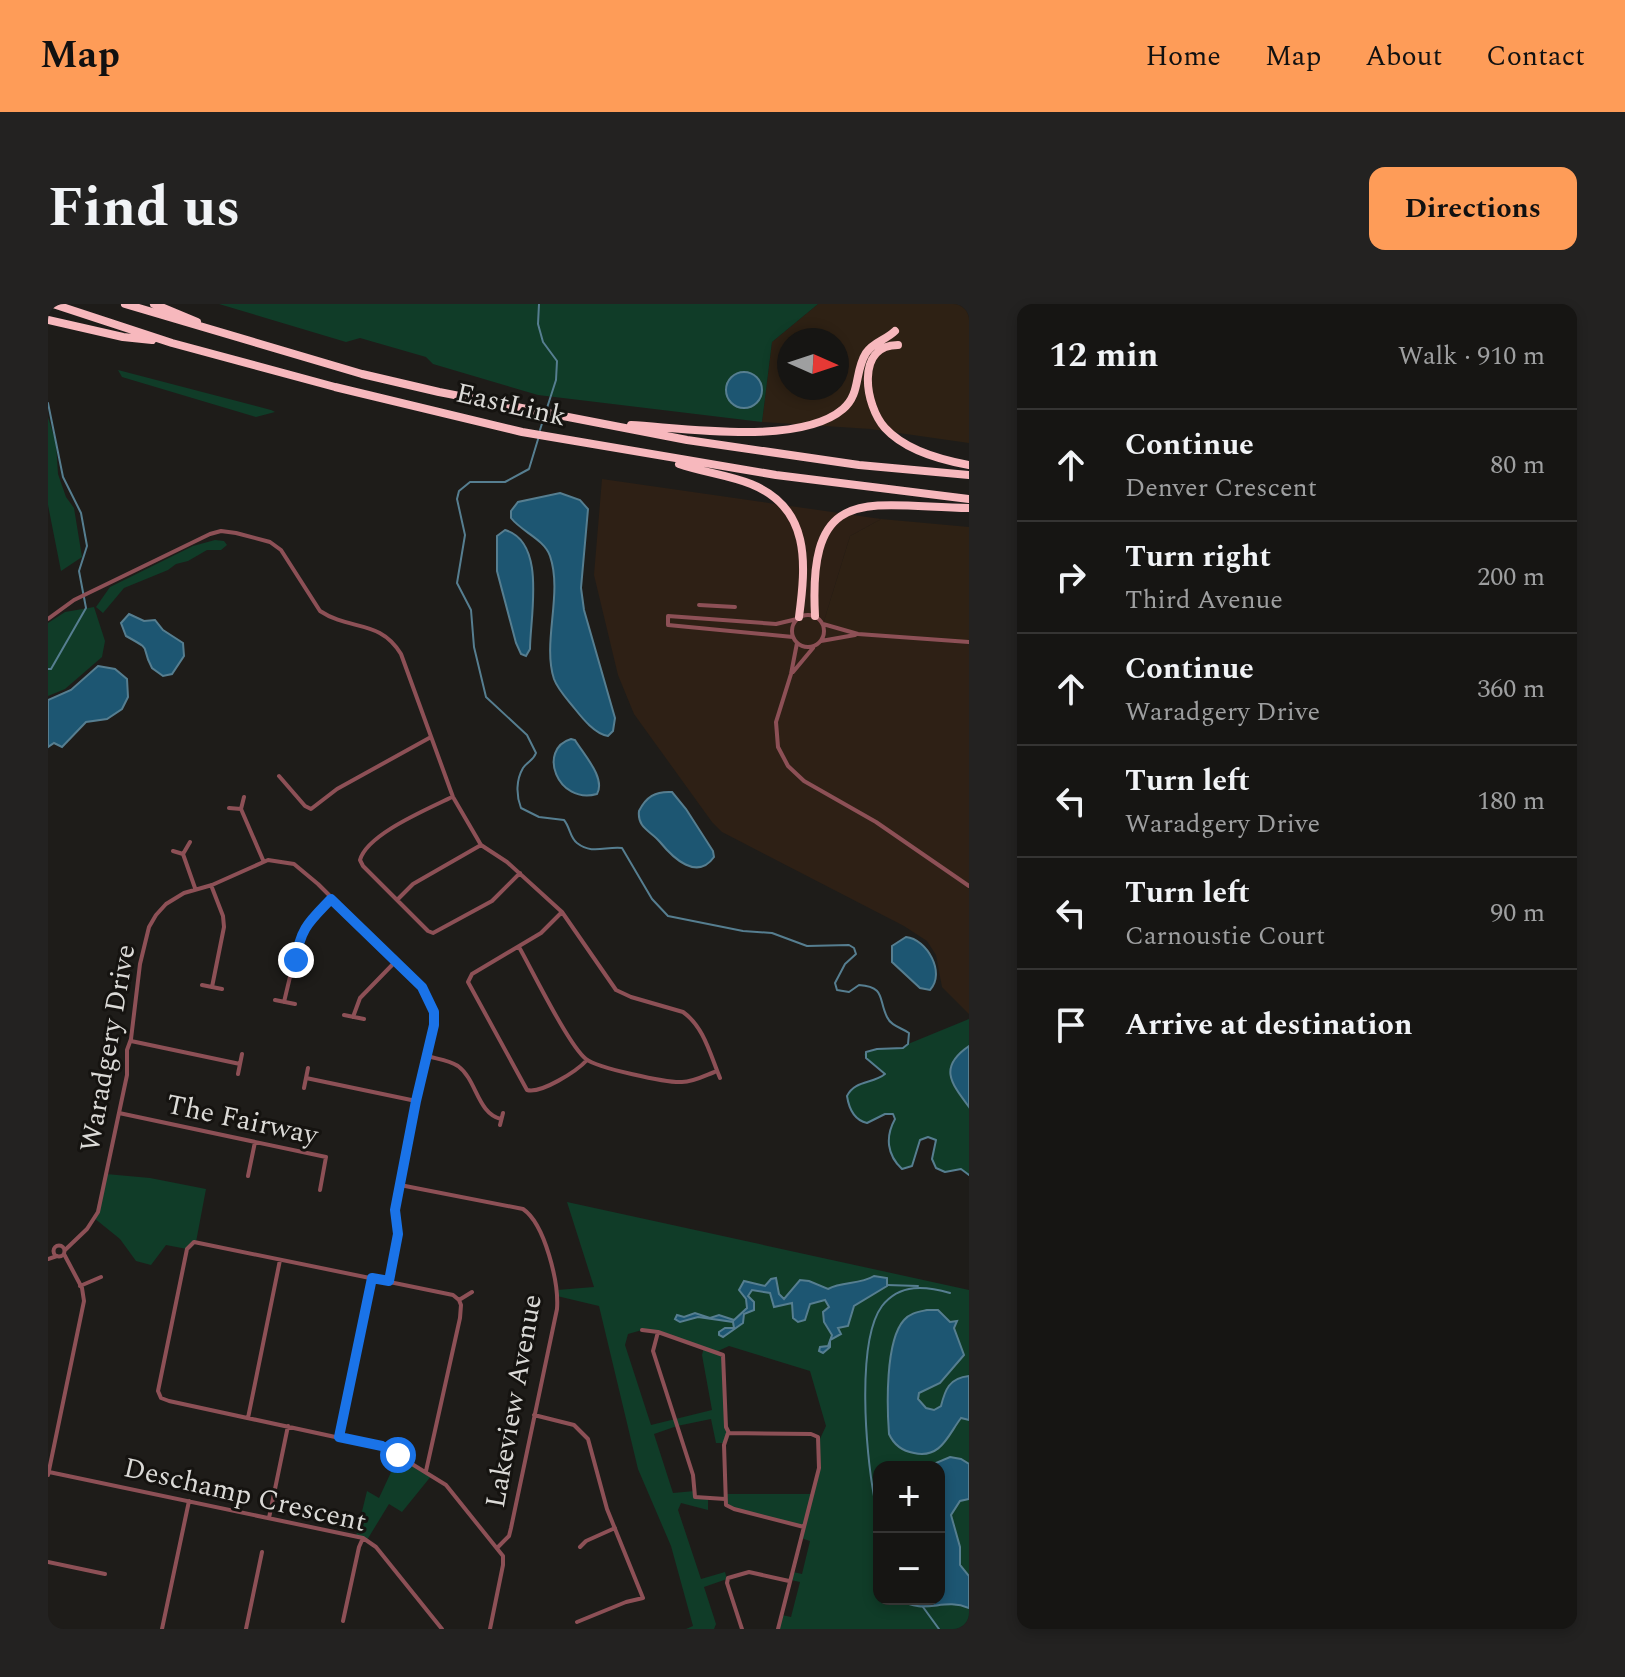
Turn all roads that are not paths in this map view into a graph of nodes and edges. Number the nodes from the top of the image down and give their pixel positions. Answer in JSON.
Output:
{"nodes":[{"id":1,"x":53,"y":304,"type":"edge"},
{"id":2,"x":125,"y":304,"type":"edge"},
{"id":3,"x":154,"y":304,"type":"edge"},
{"id":4,"x":48,"y":320,"type":"edge"},
{"id":5,"x":215,"y":331,"type":"junction"},
{"id":6,"x":895,"y":331,"type":"dead end"},
{"id":7,"x":172,"y":343,"type":"junction"},
{"id":8,"x":898,"y":345,"type":"dead end"},
{"id":9,"x":594,"y":423,"type":"junction"},
{"id":10,"x":655,"y":456,"type":"junction"},
{"id":11,"x":969,"y":465,"type":"edge"},
{"id":12,"x":969,"y":475,"type":"edge"},
{"id":13,"x":969,"y":499,"type":"edge"},
{"id":14,"x":969,"y":508,"type":"edge"},
{"id":15,"x":699,"y":605,"type":"dead end"},
{"id":16,"x":735,"y":607,"type":"dead end"},
{"id":17,"x":815,"y":616,"type":"junction"},
{"id":18,"x":798,"y":618,"type":"junction"},
{"id":19,"x":48,"y":619,"type":"edge"},
{"id":20,"x":712,"y":619,"type":"junction"},
{"id":21,"x":823,"y":624,"type":"junction"},
{"id":22,"x":711,"y":628,"type":"junction"},
{"id":23,"x":858,"y":634,"type":"junction"},
{"id":24,"x":793,"y":637,"type":"junction"},
{"id":25,"x":969,"y":642,"type":"edge"},
{"id":26,"x":797,"y":643,"type":"junction"},
{"id":27,"x":819,"y":643,"type":"junction"},
{"id":28,"x":791,"y":674,"type":"junction"},
{"id":29,"x":431,"y":737,"type":"junction"},
{"id":30,"x":279,"y":776,"type":"dead end"},
{"id":31,"x":244,"y":797,"type":"dead end"},
{"id":32,"x":453,"y":797,"type":"junction"},
{"id":33,"x":229,"y":808,"type":"dead end"},
{"id":34,"x":241,"y":809,"type":"junction"},
{"id":35,"x":190,"y":842,"type":"dead end"},
{"id":36,"x":481,"y":845,"type":"junction"},
{"id":37,"x":173,"y":851,"type":"dead end"},
{"id":38,"x":183,"y":854,"type":"junction"},
{"id":39,"x":263,"y":860,"type":"junction"},
{"id":40,"x":520,"y":873,"type":"junction"},
{"id":41,"x":211,"y":885,"type":"junction"},
{"id":42,"x":969,"y":886,"type":"edge"},
{"id":43,"x":195,"y":888,"type":"junction"},
{"id":44,"x":331,"y":899,"type":"junction"},
{"id":45,"x":397,"y":901,"type":"junction"},
{"id":46,"x":562,"y":912,"type":"junction"},
{"id":47,"x":519,"y":947,"type":"junction"},
{"id":48,"x":394,"y":963,"type":"junction"},
{"id":49,"x":202,"y":985,"type":"dead end"},
{"id":50,"x":212,"y":987,"type":"junction"},
{"id":51,"x":222,"y":989,"type":"dead end"},
{"id":52,"x":275,"y":1000,"type":"dead end"},
{"id":53,"x":284,"y":1002,"type":"junction"},
{"id":54,"x":295,"y":1004,"type":"dead end"},
{"id":55,"x":344,"y":1015,"type":"dead end"},
{"id":56,"x":353,"y":1017,"type":"junction"},
{"id":57,"x":364,"y":1019,"type":"dead end"},
{"id":58,"x":131,"y":1041,"type":"junction"},
{"id":59,"x":242,"y":1054,"type":"dead end"},
{"id":60,"x":427,"y":1056,"type":"junction"},
{"id":61,"x":587,"y":1060,"type":"junction"},
{"id":62,"x":240,"y":1064,"type":"junction"},
{"id":63,"x":308,"y":1068,"type":"dead end"},
{"id":64,"x":717,"y":1071,"type":"junction"},
{"id":65,"x":238,"y":1074,"type":"dead end"},
{"id":66,"x":306,"y":1078,"type":"junction"},
{"id":67,"x":720,"y":1078,"type":"dead end"},
{"id":68,"x":304,"y":1088,"type":"dead end"},
{"id":69,"x":416,"y":1101,"type":"junction"},
{"id":70,"x":119,"y":1113,"type":"junction"},
{"id":71,"x":501,"y":1119,"type":"dead end"},
{"id":72,"x":255,"y":1142,"type":"junction"},
{"id":73,"x":248,"y":1176,"type":"dead end"},
{"id":74,"x":400,"y":1185,"type":"junction"},
{"id":75,"x":320,"y":1190,"type":"dead end"},
{"id":76,"x":60,"y":1252,"type":"junction"},
{"id":77,"x":48,"y":1258,"type":"edge"},
{"id":78,"x":281,"y":1259,"type":"junction"},
{"id":79,"x":101,"y":1277,"type":"dead end"},
{"id":80,"x":372,"y":1278,"type":"junction"},
{"id":81,"x":389,"y":1281,"type":"junction"},
{"id":82,"x":80,"y":1286,"type":"junction"},
{"id":83,"x":472,"y":1292,"type":"dead end"},
{"id":84,"x":459,"y":1300,"type":"junction"},
{"id":85,"x":642,"y":1330,"type":"dead end"},
{"id":86,"x":658,"y":1332,"type":"junction"},
{"id":87,"x":534,"y":1415,"type":"junction"},
{"id":88,"x":248,"y":1418,"type":"junction"},
{"id":89,"x":288,"y":1426,"type":"junction"},
{"id":90,"x":729,"y":1433,"type":"junction"},
{"id":91,"x":339,"y":1437,"type":"junction"},
{"id":92,"x":49,"y":1470,"type":"edge"},
{"id":93,"x":426,"y":1471,"type":"junction"},
{"id":94,"x":725,"y":1499,"type":"junction"},
{"id":95,"x":189,"y":1501,"type":"junction"},
{"id":96,"x":269,"y":1518,"type":"junction"},
{"id":97,"x":804,"y":1527,"type":"junction"},
{"id":98,"x":615,"y":1528,"type":"junction"},
{"id":99,"x":363,"y":1538,"type":"junction"},
{"id":100,"x":580,"y":1547,"type":"dead end"},
{"id":101,"x":497,"y":1548,"type":"junction"},
{"id":102,"x":262,"y":1552,"type":"dead end"},
{"id":103,"x":48,"y":1562,"type":"edge"},
{"id":104,"x":105,"y":1574,"type":"dead end"},
{"id":105,"x":790,"y":1582,"type":"junction"},
{"id":106,"x":343,"y":1621,"type":"dead end"},
{"id":107,"x":577,"y":1622,"type":"dead end"},
{"id":108,"x":162,"y":1629,"type":"edge"},
{"id":109,"x":246,"y":1629,"type":"edge"},
{"id":110,"x":442,"y":1629,"type":"edge"},
{"id":111,"x":490,"y":1629,"type":"edge"},
{"id":112,"x":742,"y":1629,"type":"edge"},
{"id":113,"x":778,"y":1629,"type":"edge"}],
"edges":[{"from":1,"to":7,"type":"highway","name":"EastLink"},
{"from":2,"to":5,"type":"highway","name":"EastLink"},
{"from":3,"to":5,"type":"highway"},
{"from":4,"to":7,"type":"highway"},
{"from":5,"to":9,"type":"highway","name":"EastLink"},
{"from":6,"to":9,"type":"highway"},
{"from":7,"to":10,"type":"highway","name":"EastLink"},
{"from":8,"to":11,"type":"highway"},
{"from":9,"to":12,"type":"highway","name":"EastLink"},
{"from":10,"to":13,"type":"highway","name":"EastLink"},
{"from":10,"to":18,"type":"highway"},
{"from":14,"to":17,"type":"highway"},
{"from":15,"to":16,"type":"street"},
{"from":17,"to":18,"type":"street"},
{"from":17,"to":21,"type":"street"},
{"from":18,"to":20,"type":"street"},
{"from":18,"to":24,"type":"street"},
{"from":19,"to":29,"type":"street"},
{"from":20,"to":22,"type":"street"},
{"from":20,"to":22,"type":"street"},
{"from":21,"to":23,"type":"street"},
{"from":21,"to":27,"type":"street"},
{"from":22,"to":24,"type":"street"},
{"from":23,"to":25,"type":"street"},
{"from":23,"to":27,"type":"street"},
{"from":24,"to":26,"type":"street"},
{"from":26,"to":27,"type":"street"},
{"from":26,"to":28,"type":"street"},
{"from":27,"to":28,"type":"street"},
{"from":28,"to":42,"type":"street"},
{"from":29,"to":30,"type":"street"},
{"from":29,"to":32,"type":"street"},
{"from":31,"to":34,"type":"street"},
{"from":32,"to":36,"type":"street"},
{"from":32,"to":45,"type":"street"},
{"from":33,"to":34,"type":"street"},
{"from":34,"to":39,"type":"street"},
{"from":35,"to":38,"type":"street"},
{"from":36,"to":40,"type":"street"},
{"from":36,"to":45,"type":"street"},
{"from":37,"to":38,"type":"street"},
{"from":38,"to":43,"type":"street"},
{"from":39,"to":41,"type":"street","name":"Waradgery Drive"},
{"from":39,"to":44,"type":"street"},
{"from":40,"to":45,"type":"street"},
{"from":40,"to":46,"type":"street"},
{"from":41,"to":43,"type":"street","name":"Waradgery Drive"},
{"from":41,"to":50,"type":"street"},
{"from":43,"to":58,"type":"street","name":"Waradgery Drive"},
{"from":44,"to":48,"type":"street"},
{"from":44,"to":53,"type":"street"},
{"from":46,"to":47,"type":"street"},
{"from":46,"to":64,"type":"street"},
{"from":47,"to":61,"type":"street"},
{"from":47,"to":61,"type":"street"},
{"from":48,"to":56,"type":"street"},
{"from":48,"to":60,"type":"street"},
{"from":49,"to":50,"type":"street"},
{"from":50,"to":51,"type":"street"},
{"from":52,"to":53,"type":"street"},
{"from":53,"to":54,"type":"street"},
{"from":55,"to":56,"type":"street"},
{"from":56,"to":57,"type":"street"},
{"from":58,"to":62,"type":"street"},
{"from":58,"to":70,"type":"street","name":"Waradgery Drive"},
{"from":59,"to":62,"type":"street"},
{"from":60,"to":69,"type":"street"},
{"from":60,"to":71,"type":"street"},
{"from":61,"to":64,"type":"street"},
{"from":62,"to":65,"type":"street"},
{"from":63,"to":66,"type":"street"},
{"from":64,"to":67,"type":"street"},
{"from":66,"to":68,"type":"street"},
{"from":66,"to":69,"type":"street"},
{"from":69,"to":74,"type":"street"},
{"from":70,"to":72,"type":"street","name":"The Fairway"},
{"from":70,"to":76,"type":"street","name":"Waradgery Drive"},
{"from":72,"to":73,"type":"street"},
{"from":72,"to":75,"type":"street","name":"The Fairway"},
{"from":74,"to":81,"type":"street"},
{"from":74,"to":87,"type":"street","name":"Lakeview Avenue"},
{"from":76,"to":77,"type":"street","name":"Waradgery Drive"},
{"from":76,"to":82,"type":"street"},
{"from":78,"to":80,"type":"street"},
{"from":78,"to":88,"type":"street"},
{"from":78,"to":88,"type":"street"},
{"from":79,"to":82,"type":"street"},
{"from":80,"to":81,"type":"street"},
{"from":80,"to":91,"type":"street"},
{"from":81,"to":84,"type":"street"},
{"from":82,"to":92,"type":"street"},
{"from":83,"to":84,"type":"street"},
{"from":84,"to":93,"type":"street"},
{"from":85,"to":86,"type":"street"},
{"from":86,"to":90,"type":"street"},
{"from":86,"to":94,"type":"street"},
{"from":87,"to":98,"type":"street"},
{"from":87,"to":101,"type":"street","name":"Lakeview Avenue"},
{"from":88,"to":89,"type":"street"},
{"from":89,"to":91,"type":"street"},
{"from":89,"to":96,"type":"street"},
{"from":90,"to":94,"type":"street"},
{"from":90,"to":97,"type":"street"},
{"from":91,"to":93,"type":"street"},
{"from":92,"to":95,"type":"street","name":"Deschamp Crescent"},
{"from":93,"to":101,"type":"street"},
{"from":94,"to":97,"type":"street"},
{"from":95,"to":96,"type":"street","name":"Deschamp Crescent"},
{"from":95,"to":108,"type":"street"},
{"from":96,"to":99,"type":"street","name":"Deschamp Crescent"},
{"from":97,"to":105,"type":"street"},
{"from":98,"to":100,"type":"street"},
{"from":98,"to":107,"type":"street"},
{"from":99,"to":106,"type":"street"},
{"from":99,"to":110,"type":"street","name":"Deschamp Crescent"},
{"from":101,"to":111,"type":"street","name":"Lakeview Avenue"},
{"from":102,"to":109,"type":"street"},
{"from":103,"to":104,"type":"street"},
{"from":105,"to":112,"type":"street"},
{"from":105,"to":113,"type":"street"}]}
